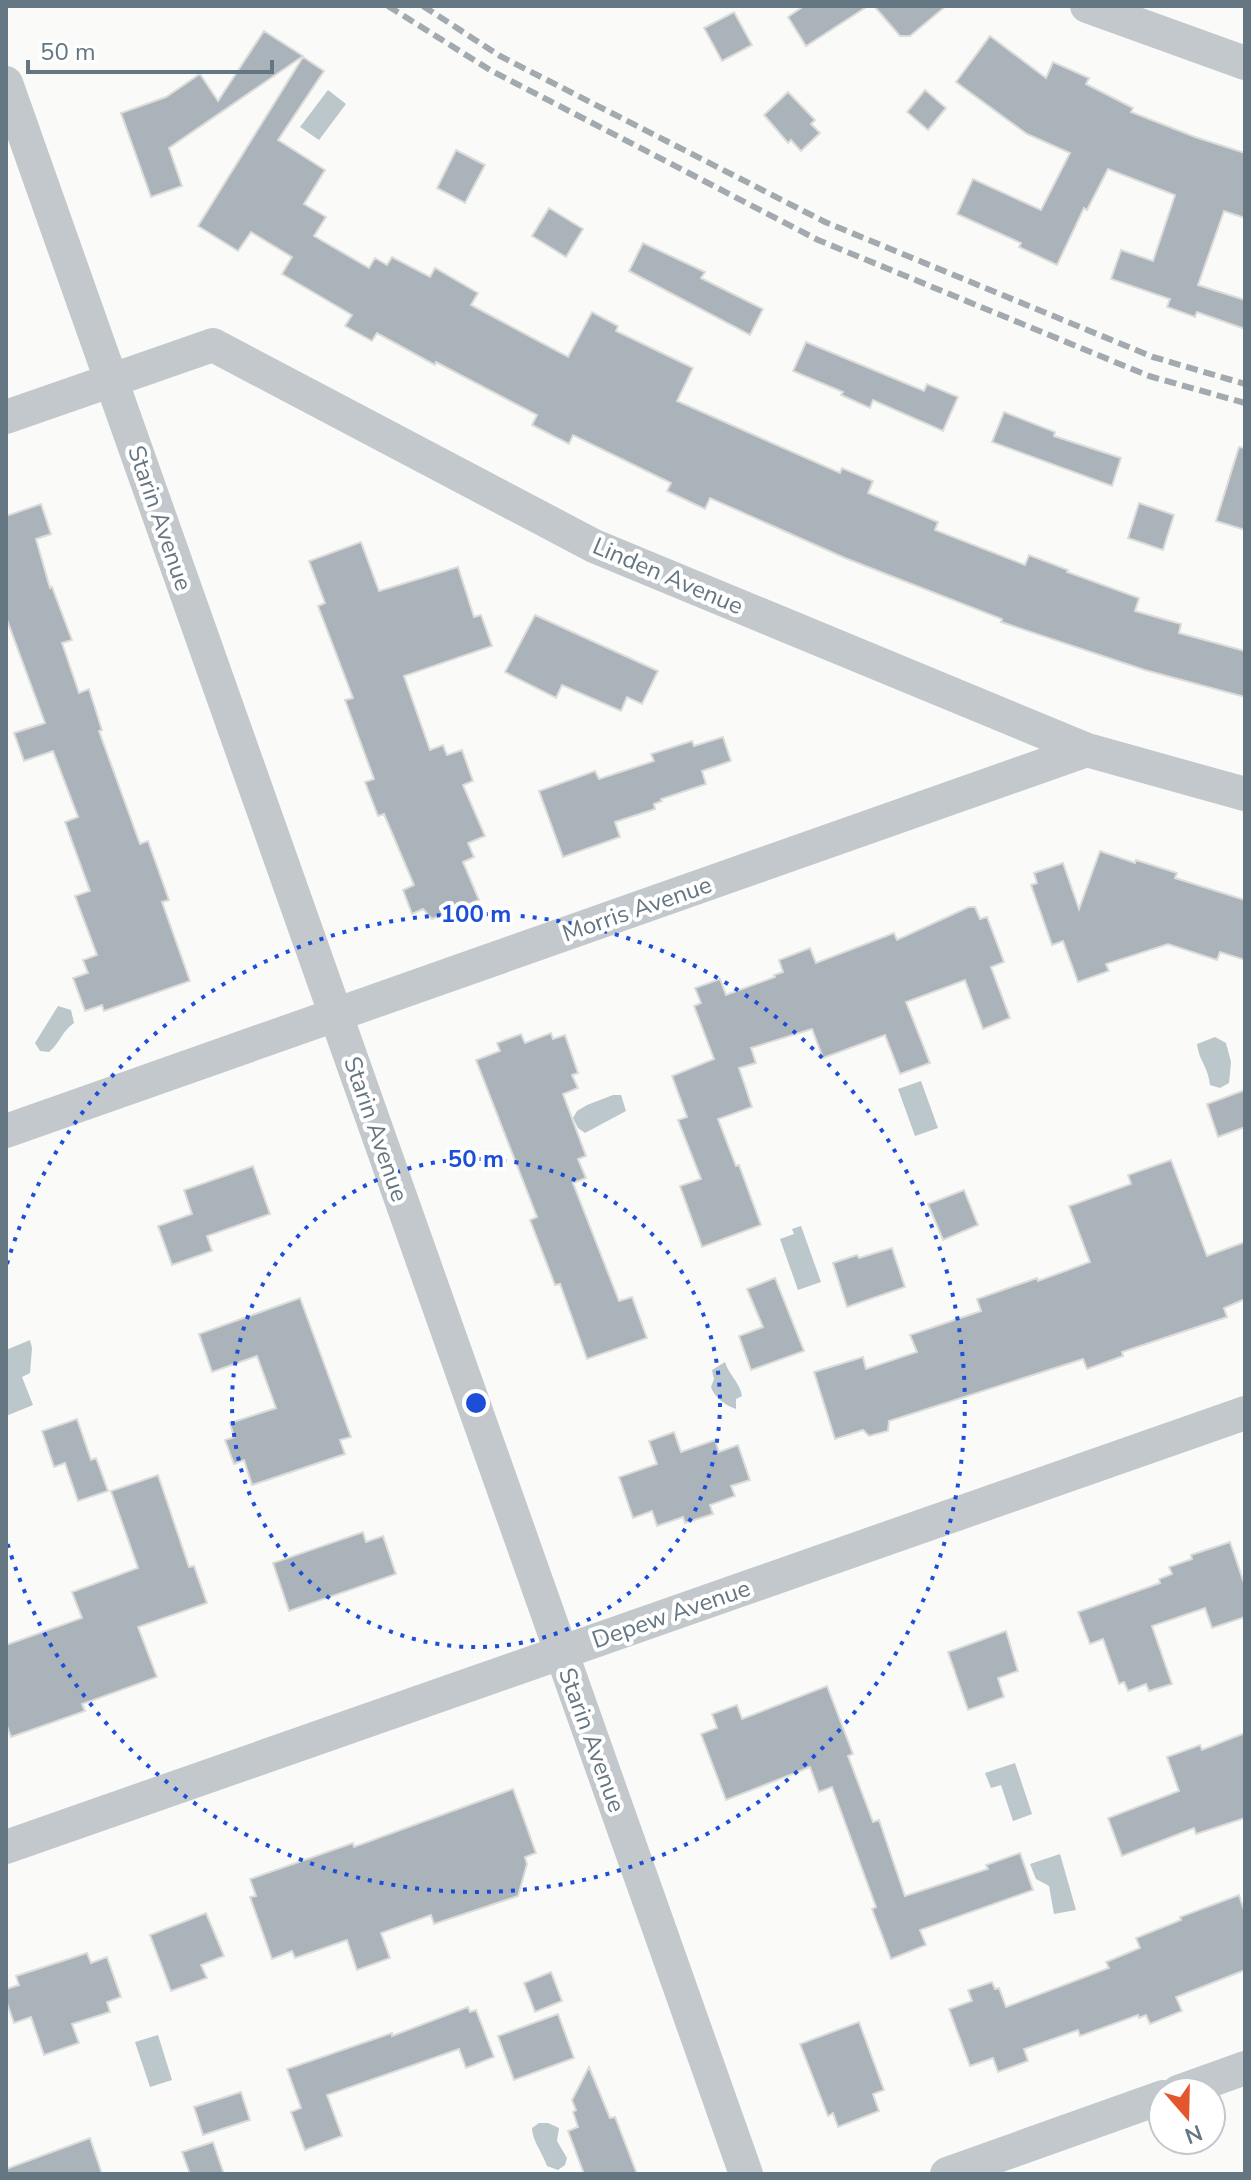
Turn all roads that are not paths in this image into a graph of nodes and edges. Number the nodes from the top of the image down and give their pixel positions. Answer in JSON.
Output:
{"nodes":[{"id":1,"x":1087,"y":6,"type":"edge"},
{"id":2,"x":1245,"y":63,"type":"edge"},
{"id":3,"x":6,"y":83,"type":"edge"},
{"id":4,"x":111,"y":380,"type":"junction"},
{"id":5,"x":6,"y":417,"type":"edge"},
{"id":6,"x":1087,"y":750,"type":"junction"},
{"id":7,"x":1245,"y":794,"type":"edge"},
{"id":8,"x":336,"y":1015,"type":"junction"},
{"id":9,"x":6,"y":1131,"type":"edge"},
{"id":10,"x":1245,"y":1413,"type":"edge"},
{"id":11,"x":561,"y":1652,"type":"junction"},
{"id":12,"x":6,"y":1847,"type":"edge"},
{"id":13,"x":1245,"y":2068,"type":"edge"},
{"id":14,"x":1223,"y":2076,"type":"edge"},
{"id":15,"x":1147,"y":2103,"type":"edge"},
{"id":16,"x":746,"y":2174,"type":"edge"},
{"id":17,"x":947,"y":2174,"type":"edge"}],
"edges":[{"from":1,"to":2,"type":"street"},
{"from":3,"to":4,"type":"street","name":"Starin Avenue"},
{"from":4,"to":5,"type":"street","name":"Linden Avenue"},
{"from":4,"to":6,"type":"street","name":"Linden Avenue"},
{"from":4,"to":8,"type":"street","name":"Starin Avenue"},
{"from":6,"to":7,"type":"street","name":"Linden Avenue"},
{"from":6,"to":8,"type":"street","name":"Morris Avenue"},
{"from":8,"to":9,"type":"street","name":"Morris Avenue"},
{"from":8,"to":11,"type":"street","name":"Starin Avenue"},
{"from":10,"to":11,"type":"street","name":"Depew Avenue"},
{"from":11,"to":12,"type":"street","name":"Depew Avenue"},
{"from":11,"to":16,"type":"street","name":"Starin Avenue"},
{"from":13,"to":14,"type":"street"},
{"from":15,"to":17,"type":"street"}]}
